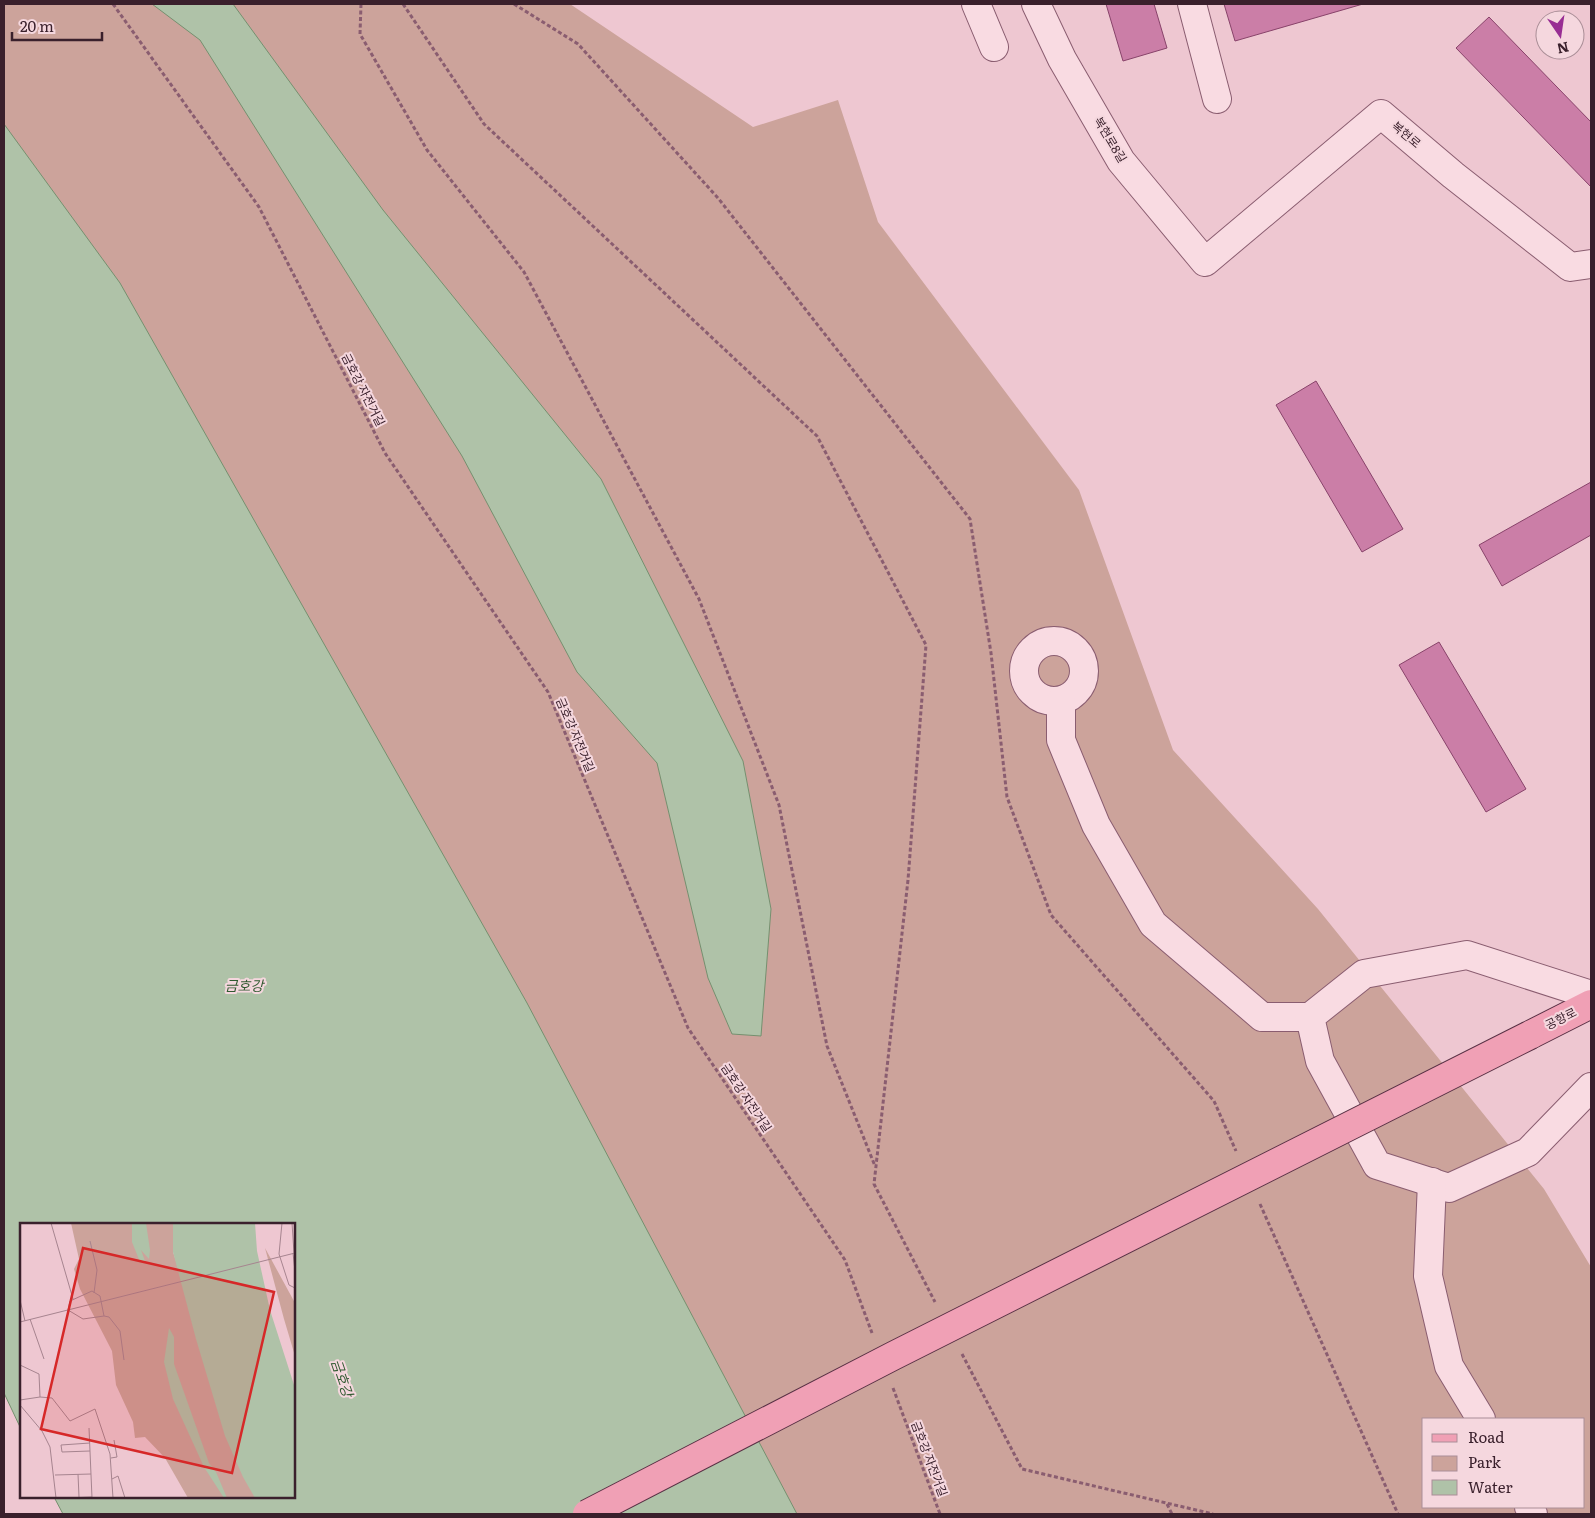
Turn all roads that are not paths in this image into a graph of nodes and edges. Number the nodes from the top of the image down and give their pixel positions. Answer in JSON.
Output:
{"nodes":[{"id":1,"x":976,"y":4,"type":"edge"},
{"id":2,"x":1036,"y":4,"type":"edge"},
{"id":3,"x":1192,"y":4,"type":"edge"},
{"id":4,"x":994,"y":47,"type":"dead end"},
{"id":5,"x":1217,"y":98,"type":"dead end"},
{"id":6,"x":1205,"y":262,"type":"joint"},
{"id":7,"x":1591,"y":264,"type":"edge"},
{"id":8,"x":1061,"y":701,"type":"dead end"},
{"id":9,"x":1591,"y":995,"type":"edge"},
{"id":10,"x":1591,"y":1004,"type":"edge"},
{"id":11,"x":1310,"y":1017,"type":"junction"},
{"id":12,"x":1589,"y":1093,"type":"edge"},
{"id":13,"x":1432,"y":1182,"type":"junction"},
{"id":14,"x":1480,"y":1418,"type":"edge"},
{"id":15,"x":587,"y":1514,"type":"edge"}],
"edges":[{"from":1,"to":4,"type":"street"},
{"from":2,"to":6,"type":"street","name":"복현로8길"},
{"from":3,"to":5,"type":"street"},
{"from":6,"to":7,"type":"street","name":"복현로"},
{"from":8,"to":11,"type":"street"},
{"from":9,"to":11,"type":"street"},
{"from":10,"to":15,"type":"main road","name":"공항로","bridge":true},
{"from":11,"to":13,"type":"street"},
{"from":12,"to":13,"type":"street"},
{"from":13,"to":14,"type":"street"}]}
